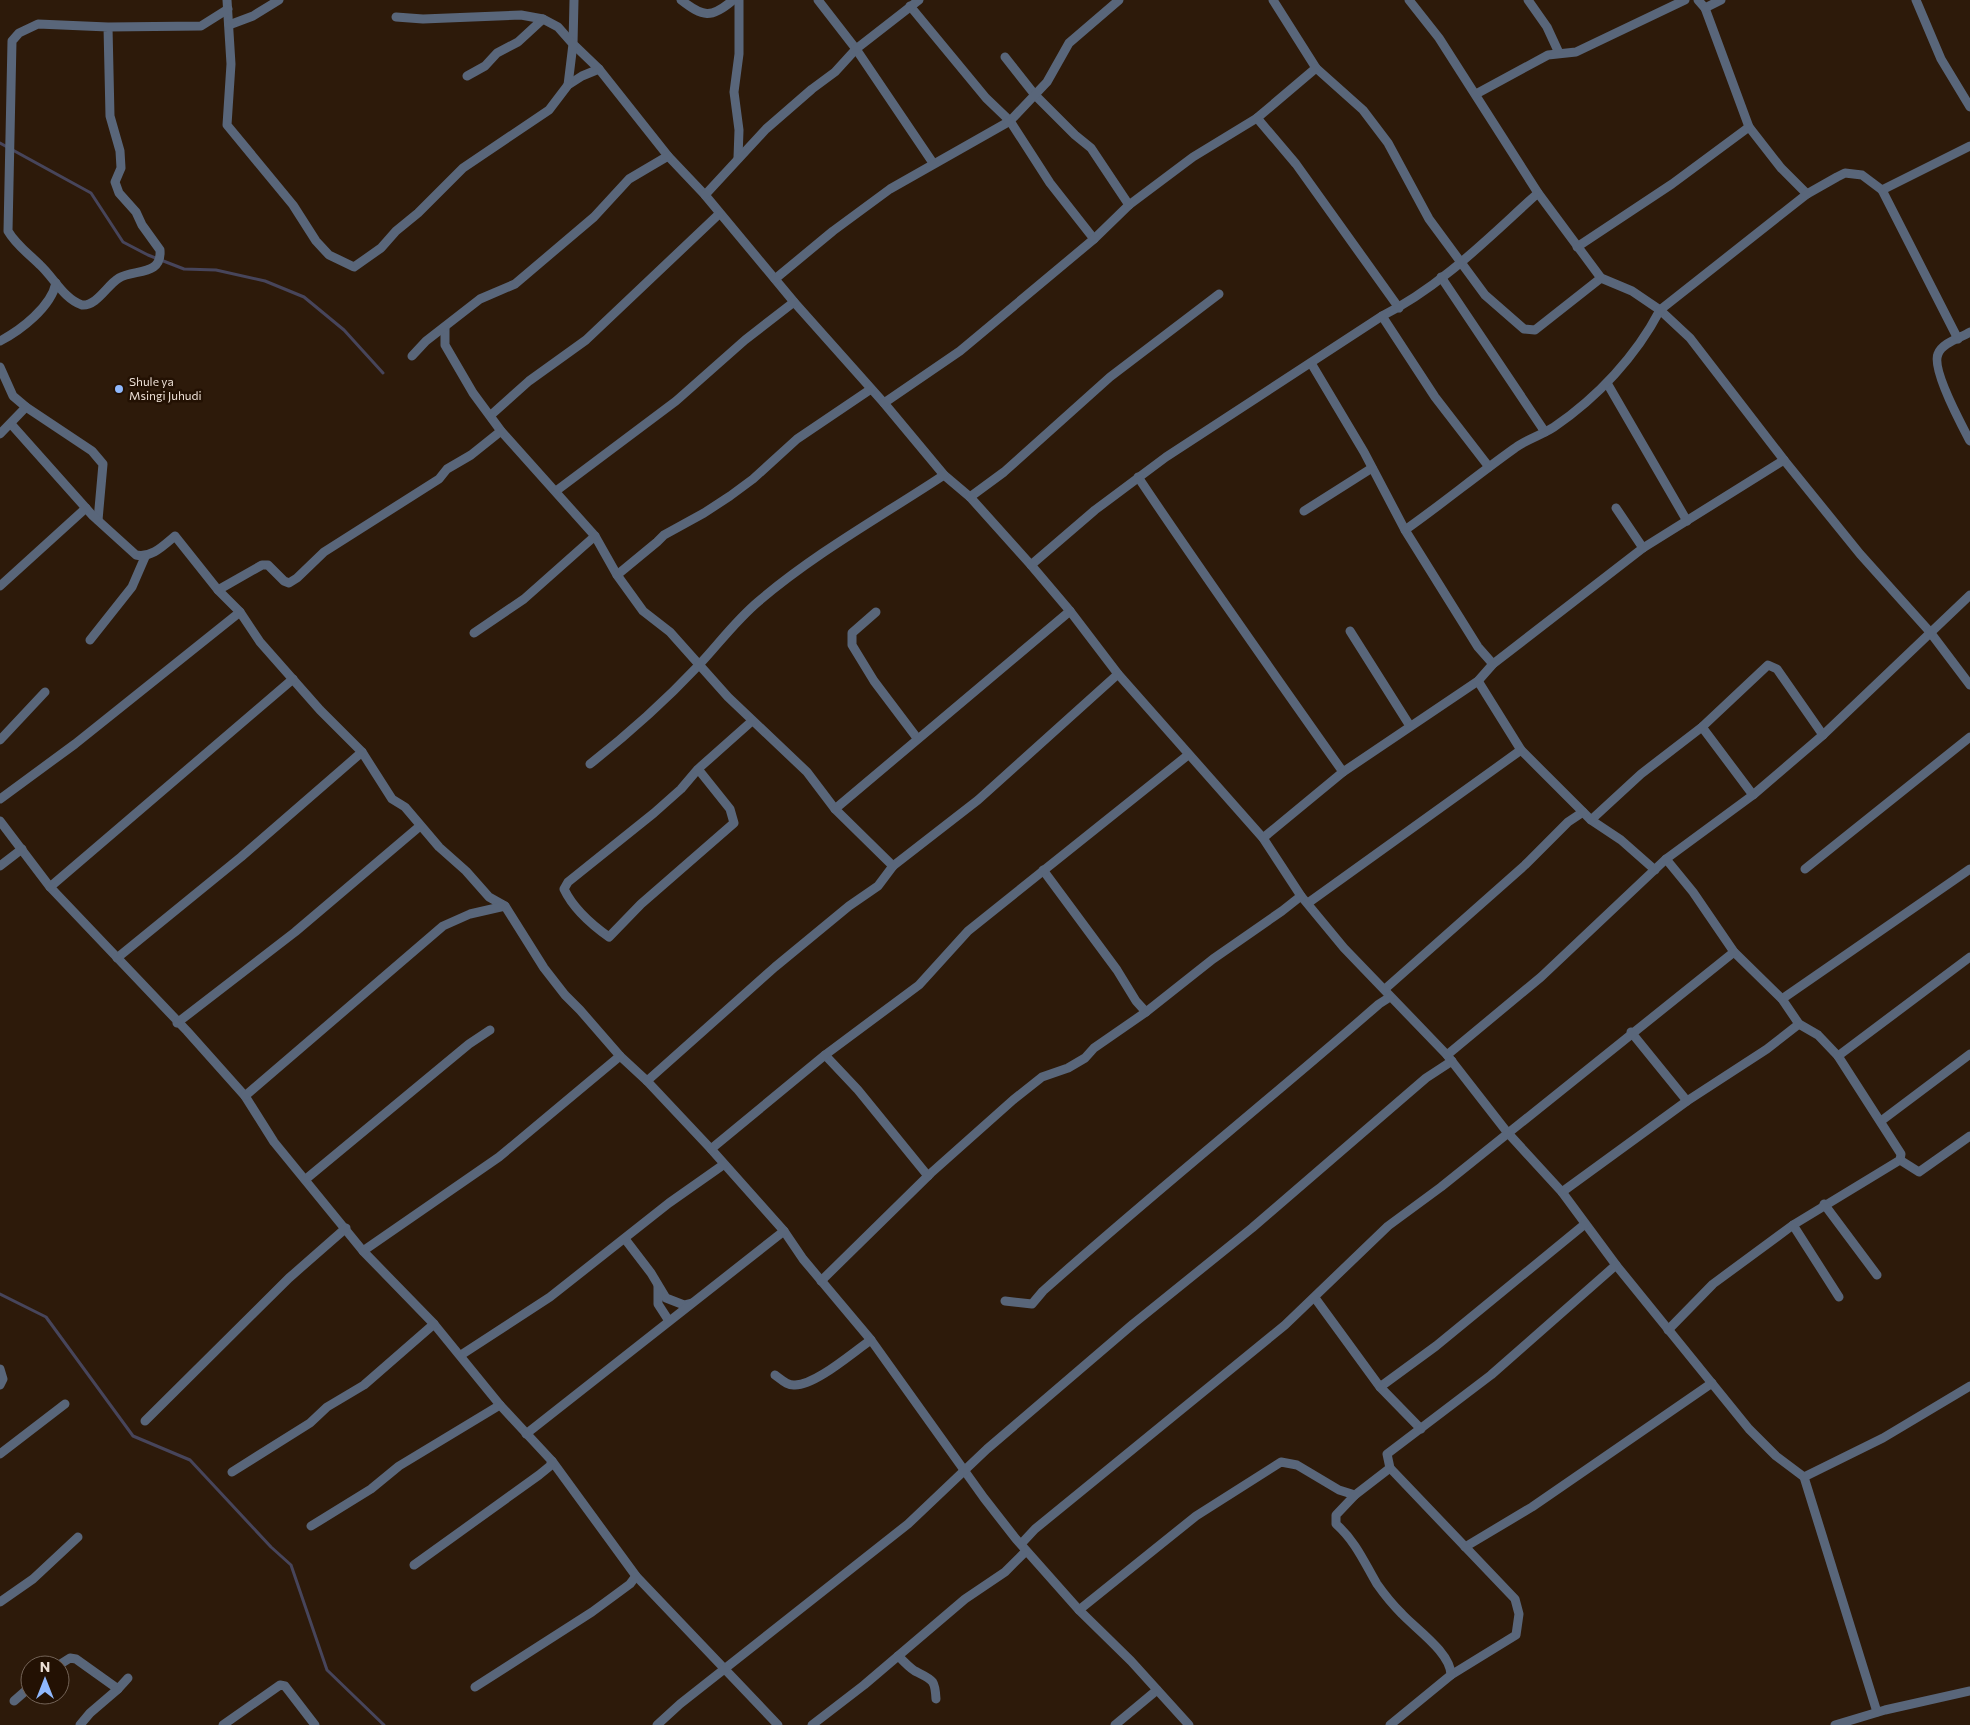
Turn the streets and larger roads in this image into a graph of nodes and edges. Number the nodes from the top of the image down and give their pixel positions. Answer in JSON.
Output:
{"nodes":[{"id":1,"x":279,"y":0,"type":"edge"},
{"id":2,"x":574,"y":0,"type":"edge"},
{"id":3,"x":681,"y":0,"type":"edge"},
{"id":4,"x":733,"y":0,"type":"edge"},
{"id":5,"x":739,"y":0,"type":"edge"},
{"id":6,"x":818,"y":0,"type":"edge"},
{"id":7,"x":919,"y":0,"type":"edge"},
{"id":8,"x":1119,"y":0,"type":"edge"},
{"id":9,"x":1273,"y":0,"type":"edge"},
{"id":10,"x":1409,"y":0,"type":"edge"},
{"id":11,"x":1528,"y":0,"type":"edge"},
{"id":12,"x":1685,"y":0,"type":"edge"},
{"id":13,"x":1698,"y":0,"type":"edge"},
{"id":14,"x":1721,"y":0,"type":"edge"},
{"id":15,"x":1916,"y":0,"type":"edge"},
{"id":16,"x":227,"y":4,"type":"edge"},
{"id":17,"x":910,"y":6,"type":"junction"},
{"id":18,"x":1705,"y":8,"type":"junction"},
{"id":19,"x":396,"y":17,"type":"dead end"},
{"id":20,"x":543,"y":20,"type":"junction"},
{"id":21,"x":229,"y":25,"type":"junction"},
{"id":22,"x":108,"y":28,"type":"junction"},
{"id":23,"x":573,"y":44,"type":"junction"},
{"id":24,"x":856,"y":50,"type":"junction"},
{"id":25,"x":1559,"y":53,"type":"junction"},
{"id":26,"x":1005,"y":57,"type":"dead end"},
{"id":27,"x":1316,"y":68,"type":"junction"},
{"id":28,"x":599,"y":69,"type":"junction"},
{"id":29,"x":467,"y":76,"type":"dead end"},
{"id":30,"x":568,"y":85,"type":"junction"},
{"id":31,"x":1476,"y":94,"type":"junction"},
{"id":32,"x":1036,"y":95,"type":"junction"},
{"id":33,"x":1970,"y":108,"type":"edge"},
{"id":34,"x":1257,"y":118,"type":"junction"},
{"id":35,"x":1010,"y":121,"type":"junction"},
{"id":36,"x":1750,"y":126,"type":"junction"},
{"id":37,"x":1970,"y":146,"type":"edge"},
{"id":38,"x":668,"y":156,"type":"junction"},
{"id":39,"x":738,"y":158,"type":"junction"},
{"id":40,"x":934,"y":163,"type":"junction"},
{"id":41,"x":1882,"y":190,"type":"junction"},
{"id":42,"x":1538,"y":192,"type":"junction"},
{"id":43,"x":1806,"y":194,"type":"junction"},
{"id":44,"x":705,"y":195,"type":"junction"},
{"id":45,"x":1129,"y":205,"type":"junction"},
{"id":46,"x":718,"y":214,"type":"junction"},
{"id":47,"x":1094,"y":239,"type":"junction"},
{"id":48,"x":1577,"y":247,"type":"junction"},
{"id":49,"x":1460,"y":263,"type":"junction"},
{"id":50,"x":1441,"y":277,"type":"junction"},
{"id":51,"x":1602,"y":278,"type":"junction"},
{"id":52,"x":775,"y":279,"type":"junction"},
{"id":53,"x":56,"y":283,"type":"junction"},
{"id":54,"x":1218,"y":294,"type":"dead end"},
{"id":55,"x":70,"y":298,"type":"junction"},
{"id":56,"x":50,"y":301,"type":"junction"},
{"id":57,"x":794,"y":302,"type":"junction"},
{"id":58,"x":1399,"y":308,"type":"junction"},
{"id":59,"x":1660,"y":310,"type":"junction"},
{"id":60,"x":1382,"y":316,"type":"junction"},
{"id":61,"x":445,"y":328,"type":"junction"},
{"id":62,"x":1970,"y":332,"type":"edge"},
{"id":63,"x":1958,"y":339,"type":"junction"},
{"id":64,"x":0,"y":341,"type":"edge"},
{"id":65,"x":412,"y":356,"type":"dead end"},
{"id":66,"x":1312,"y":363,"type":"junction"},
{"id":67,"x":0,"y":367,"type":"edge"},
{"id":68,"x":1607,"y":383,"type":"junction"},
{"id":69,"x":871,"y":389,"type":"junction"},
{"id":70,"x":884,"y":402,"type":"junction"},
{"id":71,"x":26,"y":408,"type":"junction"},
{"id":72,"x":491,"y":416,"type":"junction"},
{"id":73,"x":11,"y":424,"type":"junction"},
{"id":74,"x":501,"y":431,"type":"junction"},
{"id":75,"x":1545,"y":432,"type":"junction"},
{"id":76,"x":0,"y":434,"type":"edge"},
{"id":77,"x":1970,"y":441,"type":"edge"},
{"id":78,"x":1784,"y":460,"type":"junction"},
{"id":79,"x":1489,"y":467,"type":"junction"},
{"id":80,"x":1372,"y":468,"type":"junction"},
{"id":81,"x":944,"y":475,"type":"junction"},
{"id":82,"x":1138,"y":477,"type":"junction"},
{"id":83,"x":556,"y":491,"type":"junction"},
{"id":84,"x":970,"y":497,"type":"junction"},
{"id":85,"x":86,"y":508,"type":"junction"},
{"id":86,"x":1616,"y":508,"type":"dead end"},
{"id":87,"x":1304,"y":511,"type":"dead end"},
{"id":88,"x":98,"y":520,"type":"junction"},
{"id":89,"x":1687,"y":521,"type":"junction"},
{"id":90,"x":1405,"y":530,"type":"junction"},
{"id":91,"x":595,"y":536,"type":"junction"},
{"id":92,"x":1643,"y":548,"type":"junction"},
{"id":93,"x":145,"y":557,"type":"junction"},
{"id":94,"x":1031,"y":565,"type":"junction"},
{"id":95,"x":617,"y":575,"type":"junction"},
{"id":96,"x":0,"y":586,"type":"edge"},
{"id":97,"x":218,"y":590,"type":"junction"},
{"id":98,"x":1970,"y":595,"type":"edge"},
{"id":99,"x":1070,"y":611,"type":"junction"},
{"id":100,"x":240,"y":612,"type":"junction"},
{"id":101,"x":876,"y":612,"type":"dead end"},
{"id":102,"x":1350,"y":630,"type":"dead end"},
{"id":103,"x":1930,"y":632,"type":"junction"},
{"id":104,"x":474,"y":633,"type":"dead end"},
{"id":105,"x":90,"y":640,"type":"dead end"},
{"id":106,"x":1493,"y":664,"type":"junction"},
{"id":107,"x":698,"y":666,"type":"junction"},
{"id":108,"x":1118,"y":674,"type":"junction"},
{"id":109,"x":293,"y":679,"type":"junction"},
{"id":110,"x":1478,"y":681,"type":"junction"},
{"id":111,"x":1970,"y":685,"type":"edge"},
{"id":112,"x":45,"y":692,"type":"dead end"},
{"id":113,"x":752,"y":721,"type":"junction"},
{"id":114,"x":1410,"y":726,"type":"junction"},
{"id":115,"x":1702,"y":726,"type":"junction"},
{"id":116,"x":1823,"y":735,"type":"junction"},
{"id":117,"x":1970,"y":737,"type":"edge"},
{"id":118,"x":917,"y":738,"type":"junction"},
{"id":119,"x":0,"y":740,"type":"edge"},
{"id":120,"x":1521,"y":750,"type":"junction"},
{"id":121,"x":362,"y":752,"type":"junction"},
{"id":122,"x":1188,"y":755,"type":"junction"},
{"id":123,"x":590,"y":764,"type":"dead end"},
{"id":124,"x":698,"y":769,"type":"junction"},
{"id":125,"x":1343,"y":772,"type":"junction"},
{"id":126,"x":1752,"y":796,"type":"junction"},
{"id":127,"x":0,"y":799,"type":"edge"},
{"id":128,"x":835,"y":809,"type":"junction"},
{"id":129,"x":1583,"y":812,"type":"junction"},
{"id":130,"x":1591,"y":820,"type":"junction"},
{"id":131,"x":0,"y":821,"type":"edge"},
{"id":132,"x":420,"y":826,"type":"junction"},
{"id":133,"x":1263,"y":838,"type":"junction"},
{"id":134,"x":22,"y":849,"type":"junction"},
{"id":135,"x":1666,"y":859,"type":"junction"},
{"id":136,"x":0,"y":866,"type":"edge"},
{"id":137,"x":893,"y":866,"type":"junction"},
{"id":138,"x":1805,"y":869,"type":"dead end"},
{"id":139,"x":1970,"y":869,"type":"edge"},
{"id":140,"x":1043,"y":870,"type":"junction"},
{"id":141,"x":1655,"y":870,"type":"junction"},
{"id":142,"x":50,"y":887,"type":"junction"},
{"id":143,"x":1304,"y":899,"type":"junction"},
{"id":144,"x":504,"y":906,"type":"junction"},
{"id":145,"x":1734,"y":952,"type":"junction"},
{"id":146,"x":1970,"y":957,"type":"edge"},
{"id":147,"x":117,"y":958,"type":"junction"},
{"id":148,"x":1387,"y":993,"type":"junction"},
{"id":149,"x":1782,"y":999,"type":"junction"},
{"id":150,"x":1146,"y":1012,"type":"junction"},
{"id":151,"x":177,"y":1023,"type":"junction"},
{"id":152,"x":1799,"y":1024,"type":"junction"},
{"id":153,"x":490,"y":1030,"type":"dead end"},
{"id":154,"x":1631,"y":1032,"type":"junction"},
{"id":155,"x":1970,"y":1054,"type":"edge"},
{"id":156,"x":825,"y":1055,"type":"junction"},
{"id":157,"x":620,"y":1056,"type":"junction"},
{"id":158,"x":1838,"y":1056,"type":"junction"},
{"id":159,"x":1450,"y":1058,"type":"junction"},
{"id":160,"x":647,"y":1081,"type":"junction"},
{"id":161,"x":245,"y":1096,"type":"junction"},
{"id":162,"x":1687,"y":1101,"type":"junction"},
{"id":163,"x":1881,"y":1121,"type":"junction"},
{"id":164,"x":1507,"y":1132,"type":"junction"},
{"id":165,"x":1970,"y":1136,"type":"edge"},
{"id":166,"x":711,"y":1149,"type":"junction"},
{"id":167,"x":1900,"y":1160,"type":"junction"},
{"id":168,"x":723,"y":1165,"type":"junction"},
{"id":169,"x":928,"y":1176,"type":"junction"},
{"id":170,"x":306,"y":1179,"type":"junction"},
{"id":171,"x":1562,"y":1192,"type":"junction"},
{"id":172,"x":1824,"y":1204,"type":"junction"},
{"id":173,"x":1585,"y":1224,"type":"junction"},
{"id":174,"x":1793,"y":1224,"type":"junction"},
{"id":175,"x":346,"y":1228,"type":"junction"},
{"id":176,"x":784,"y":1231,"type":"junction"},
{"id":177,"x":625,"y":1239,"type":"junction"},
{"id":178,"x":362,"y":1251,"type":"junction"},
{"id":179,"x":1616,"y":1265,"type":"junction"},
{"id":180,"x":1877,"y":1275,"type":"dead end"},
{"id":181,"x":821,"y":1281,"type":"junction"},
{"id":182,"x":658,"y":1285,"type":"junction"},
{"id":183,"x":1839,"y":1297,"type":"dead end"},
{"id":184,"x":1315,"y":1298,"type":"junction"},
{"id":185,"x":1005,"y":1301,"type":"dead end"},
{"id":186,"x":694,"y":1302,"type":"junction"},
{"id":187,"x":669,"y":1321,"type":"junction"},
{"id":188,"x":434,"y":1324,"type":"junction"},
{"id":189,"x":1668,"y":1330,"type":"junction"},
{"id":190,"x":871,"y":1340,"type":"junction"},
{"id":191,"x":461,"y":1355,"type":"junction"},
{"id":192,"x":0,"y":1369,"type":"edge"},
{"id":193,"x":775,"y":1375,"type":"dead end"},
{"id":194,"x":1712,"y":1383,"type":"junction"},
{"id":195,"x":0,"y":1385,"type":"edge"},
{"id":196,"x":1970,"y":1386,"type":"edge"},
{"id":197,"x":1380,"y":1387,"type":"junction"},
{"id":198,"x":65,"y":1404,"type":"dead end"},
{"id":199,"x":500,"y":1405,"type":"junction"},
{"id":200,"x":145,"y":1421,"type":"dead end"},
{"id":201,"x":1421,"y":1429,"type":"junction"},
{"id":202,"x":526,"y":1434,"type":"junction"},
{"id":203,"x":0,"y":1454,"type":"edge"},
{"id":204,"x":552,"y":1462,"type":"junction"},
{"id":205,"x":1390,"y":1468,"type":"junction"},
{"id":206,"x":965,"y":1469,"type":"junction"},
{"id":207,"x":232,"y":1472,"type":"dead end"},
{"id":208,"x":1804,"y":1477,"type":"junction"},
{"id":209,"x":1355,"y":1495,"type":"junction"},
{"id":210,"x":311,"y":1526,"type":"dead end"},
{"id":211,"x":78,"y":1537,"type":"dead end"},
{"id":212,"x":1024,"y":1547,"type":"junction"},
{"id":213,"x":1465,"y":1547,"type":"junction"},
{"id":214,"x":414,"y":1566,"type":"dead end"},
{"id":215,"x":636,"y":1576,"type":"junction"},
{"id":216,"x":0,"y":1602,"type":"edge"},
{"id":217,"x":1079,"y":1610,"type":"junction"},
{"id":218,"x":898,"y":1656,"type":"junction"},
{"id":219,"x":70,"y":1658,"type":"edge"},
{"id":220,"x":725,"y":1669,"type":"junction"},
{"id":221,"x":1451,"y":1675,"type":"junction"},
{"id":222,"x":128,"y":1678,"type":"dead end"},
{"id":223,"x":475,"y":1687,"type":"dead end"},
{"id":224,"x":118,"y":1689,"type":"junction"},
{"id":225,"x":1157,"y":1690,"type":"junction"},
{"id":226,"x":1970,"y":1691,"type":"edge"},
{"id":227,"x":20,"y":1696,"type":"edge"},
{"id":228,"x":936,"y":1699,"type":"dead end"},
{"id":229,"x":14,"y":1701,"type":"dead end"},
{"id":230,"x":1877,"y":1712,"type":"junction"},
{"id":231,"x":1849,"y":1723,"type":"edge"},
{"id":232,"x":80,"y":1725,"type":"edge"},
{"id":233,"x":223,"y":1725,"type":"edge"},
{"id":234,"x":315,"y":1725,"type":"edge"},
{"id":235,"x":657,"y":1725,"type":"edge"},
{"id":236,"x":778,"y":1725,"type":"edge"},
{"id":237,"x":812,"y":1725,"type":"edge"},
{"id":238,"x":1115,"y":1725,"type":"edge"},
{"id":239,"x":1189,"y":1725,"type":"edge"},
{"id":240,"x":1390,"y":1725,"type":"edge"},
{"id":241,"x":1835,"y":1725,"type":"edge"}],
"edges":[{"from":1,"to":21,"type":"street"},
{"from":2,"to":23,"type":"street"},
{"from":3,"to":4,"type":"street"},
{"from":5,"to":39,"type":"street"},
{"from":6,"to":24,"type":"street"},
{"from":7,"to":17,"type":"street"},
{"from":8,"to":32,"type":"street"},
{"from":9,"to":27,"type":"street"},
{"from":10,"to":31,"type":"street"},
{"from":11,"to":25,"type":"street"},
{"from":12,"to":25,"type":"street"},
{"from":13,"to":18,"type":"street"},
{"from":14,"to":18,"type":"street"},
{"from":15,"to":33,"type":"street"},
{"from":16,"to":21,"type":"street"},
{"from":16,"to":22,"type":"street"},
{"from":17,"to":24,"type":"street"},
{"from":17,"to":35,"type":"street"},
{"from":18,"to":36,"type":"street"},
{"from":19,"to":20,"type":"street"},
{"from":20,"to":23,"type":"street"},
{"from":20,"to":29,"type":"street"},
{"from":21,"to":30,"type":"street"},
{"from":22,"to":53,"type":"street"},
{"from":22,"to":55,"type":"street"},
{"from":23,"to":28,"type":"street"},
{"from":23,"to":30,"type":"street"},
{"from":24,"to":39,"type":"street"},
{"from":24,"to":40,"type":"street"},
{"from":25,"to":31,"type":"street"},
{"from":26,"to":32,"type":"street"},
{"from":27,"to":34,"type":"street"},
{"from":27,"to":49,"type":"street"},
{"from":28,"to":30,"type":"street"},
{"from":28,"to":38,"type":"street"},
{"from":31,"to":42,"type":"street"},
{"from":32,"to":35,"type":"street"},
{"from":32,"to":45,"type":"street"},
{"from":34,"to":45,"type":"street"},
{"from":34,"to":58,"type":"street"},
{"from":35,"to":40,"type":"street"},
{"from":35,"to":47,"type":"street"},
{"from":36,"to":43,"type":"street"},
{"from":36,"to":48,"type":"street"},
{"from":37,"to":41,"type":"street"},
{"from":38,"to":44,"type":"street"},
{"from":38,"to":61,"type":"street"},
{"from":39,"to":44,"type":"street"},
{"from":40,"to":52,"type":"street"},
{"from":41,"to":43,"type":"street"},
{"from":41,"to":63,"type":"street"},
{"from":42,"to":48,"type":"street"},
{"from":42,"to":49,"type":"street"},
{"from":43,"to":59,"type":"street"},
{"from":44,"to":46,"type":"street"},
{"from":45,"to":47,"type":"street"},
{"from":46,"to":52,"type":"street"},
{"from":46,"to":72,"type":"street"},
{"from":47,"to":70,"type":"street"},
{"from":48,"to":51,"type":"street"},
{"from":49,"to":50,"type":"street"},
{"from":49,"to":51,"type":"street"},
{"from":50,"to":58,"type":"street"},
{"from":50,"to":75,"type":"street"},
{"from":51,"to":59,"type":"street"},
{"from":52,"to":57,"type":"street"},
{"from":53,"to":55,"type":"street"},
{"from":53,"to":56,"type":"street"},
{"from":54,"to":84,"type":"street"},
{"from":55,"to":56,"type":"street"},
{"from":56,"to":64,"type":"street"},
{"from":57,"to":69,"type":"street"},
{"from":57,"to":83,"type":"street"},
{"from":58,"to":60,"type":"street"},
{"from":59,"to":68,"type":"street"},
{"from":59,"to":78,"type":"street"},
{"from":60,"to":66,"type":"street"},
{"from":60,"to":79,"type":"street"},
{"from":61,"to":65,"type":"street"},
{"from":61,"to":72,"type":"street"},
{"from":62,"to":63,"type":"street"},
{"from":63,"to":77,"type":"street"},
{"from":66,"to":80,"type":"street"},
{"from":66,"to":82,"type":"street"},
{"from":67,"to":71,"type":"street"},
{"from":68,"to":75,"type":"street"},
{"from":68,"to":89,"type":"street"},
{"from":69,"to":70,"type":"street"},
{"from":69,"to":95,"type":"street"},
{"from":70,"to":81,"type":"street"},
{"from":71,"to":73,"type":"street"},
{"from":71,"to":88,"type":"street"},
{"from":72,"to":74,"type":"street"},
{"from":73,"to":76,"type":"street"},
{"from":73,"to":85,"type":"street"},
{"from":74,"to":83,"type":"street"},
{"from":74,"to":97,"type":"street"},
{"from":75,"to":79,"type":"street"},
{"from":78,"to":89,"type":"street"},
{"from":78,"to":103,"type":"street"},
{"from":79,"to":90,"type":"street"},
{"from":80,"to":87,"type":"street"},
{"from":80,"to":90,"type":"street"},
{"from":81,"to":84,"type":"street"},
{"from":81,"to":107,"type":"street"},
{"from":82,"to":94,"type":"street"},
{"from":82,"to":125,"type":"street"},
{"from":83,"to":91,"type":"street"},
{"from":84,"to":94,"type":"street"},
{"from":85,"to":88,"type":"street"},
{"from":85,"to":96,"type":"street"},
{"from":86,"to":92,"type":"street"},
{"from":88,"to":93,"type":"street"},
{"from":89,"to":92,"type":"street"},
{"from":90,"to":106,"type":"street"},
{"from":91,"to":95,"type":"street"},
{"from":91,"to":104,"type":"street"},
{"from":92,"to":106,"type":"street"},
{"from":93,"to":97,"type":"street"},
{"from":93,"to":105,"type":"street"},
{"from":94,"to":99,"type":"street"},
{"from":95,"to":107,"type":"street"},
{"from":97,"to":100,"type":"street"},
{"from":98,"to":103,"type":"street"},
{"from":99,"to":108,"type":"street"},
{"from":99,"to":118,"type":"street"},
{"from":100,"to":109,"type":"street"},
{"from":100,"to":127,"type":"street"},
{"from":101,"to":118,"type":"street"},
{"from":102,"to":114,"type":"street"},
{"from":103,"to":111,"type":"street"},
{"from":103,"to":116,"type":"street"},
{"from":106,"to":110,"type":"street"},
{"from":107,"to":113,"type":"street"},
{"from":107,"to":123,"type":"street"},
{"from":108,"to":122,"type":"street"},
{"from":108,"to":137,"type":"street"},
{"from":109,"to":121,"type":"street"},
{"from":109,"to":142,"type":"street"},
{"from":110,"to":114,"type":"street"},
{"from":110,"to":120,"type":"street"},
{"from":112,"to":119,"type":"street"},
{"from":113,"to":124,"type":"street"},
{"from":113,"to":128,"type":"street"},
{"from":114,"to":125,"type":"street"},
{"from":115,"to":116,"type":"street"},
{"from":115,"to":126,"type":"street"},
{"from":115,"to":130,"type":"street"},
{"from":116,"to":126,"type":"street"},
{"from":117,"to":138,"type":"street"},
{"from":118,"to":128,"type":"street"},
{"from":120,"to":129,"type":"street"},
{"from":120,"to":143,"type":"street"},
{"from":121,"to":132,"type":"street"},
{"from":121,"to":147,"type":"street"},
{"from":122,"to":133,"type":"street"},
{"from":122,"to":140,"type":"street"},
{"from":124,"to":124,"type":"street"},
{"from":125,"to":133,"type":"street"},
{"from":126,"to":135,"type":"street"},
{"from":128,"to":137,"type":"street"},
{"from":129,"to":130,"type":"street"},
{"from":129,"to":148,"type":"street"},
{"from":130,"to":141,"type":"street"},
{"from":131,"to":134,"type":"street"},
{"from":132,"to":144,"type":"street"},
{"from":132,"to":151,"type":"street"},
{"from":133,"to":143,"type":"street"},
{"from":134,"to":136,"type":"street"},
{"from":134,"to":142,"type":"street"},
{"from":135,"to":141,"type":"street"},
{"from":135,"to":145,"type":"street"},
{"from":137,"to":160,"type":"street"},
{"from":139,"to":149,"type":"street"},
{"from":140,"to":150,"type":"street"},
{"from":140,"to":156,"type":"street"},
{"from":141,"to":159,"type":"street"},
{"from":142,"to":147,"type":"street"},
{"from":143,"to":148,"type":"street"},
{"from":143,"to":150,"type":"street"},
{"from":144,"to":157,"type":"street"},
{"from":144,"to":161,"type":"street"},
{"from":145,"to":149,"type":"street"},
{"from":145,"to":154,"type":"street"},
{"from":146,"to":158,"type":"street"},
{"from":147,"to":151,"type":"street"},
{"from":148,"to":159,"type":"street"},
{"from":148,"to":185,"type":"street"},
{"from":149,"to":152,"type":"street"},
{"from":150,"to":169,"type":"street"},
{"from":151,"to":161,"type":"street"},
{"from":152,"to":158,"type":"street"},
{"from":152,"to":162,"type":"street"},
{"from":153,"to":170,"type":"street"},
{"from":154,"to":162,"type":"street"},
{"from":154,"to":164,"type":"street"},
{"from":155,"to":163,"type":"street"},
{"from":156,"to":166,"type":"street"},
{"from":156,"to":169,"type":"street"},
{"from":157,"to":160,"type":"street"},
{"from":157,"to":178,"type":"street"},
{"from":158,"to":163,"type":"street"},
{"from":159,"to":164,"type":"street"},
{"from":159,"to":206,"type":"street"},
{"from":160,"to":166,"type":"street"},
{"from":161,"to":170,"type":"street"},
{"from":162,"to":171,"type":"street"},
{"from":163,"to":167,"type":"street"},
{"from":164,"to":171,"type":"street"},
{"from":164,"to":184,"type":"street"},
{"from":165,"to":167,"type":"street"},
{"from":166,"to":168,"type":"street"},
{"from":167,"to":172,"type":"street"},
{"from":168,"to":176,"type":"street"},
{"from":168,"to":177,"type":"street"},
{"from":169,"to":181,"type":"street"},
{"from":170,"to":175,"type":"street"},
{"from":171,"to":173,"type":"street"},
{"from":172,"to":174,"type":"street"},
{"from":172,"to":180,"type":"street"},
{"from":173,"to":179,"type":"street"},
{"from":173,"to":197,"type":"street"},
{"from":174,"to":183,"type":"street"},
{"from":174,"to":189,"type":"street"},
{"from":175,"to":178,"type":"street"},
{"from":175,"to":200,"type":"street"},
{"from":176,"to":181,"type":"street"},
{"from":176,"to":186,"type":"street"},
{"from":177,"to":182,"type":"street"},
{"from":177,"to":191,"type":"street"},
{"from":178,"to":188,"type":"street"},
{"from":179,"to":189,"type":"street"},
{"from":179,"to":201,"type":"street"},
{"from":181,"to":190,"type":"street"},
{"from":182,"to":186,"type":"street"},
{"from":182,"to":187,"type":"street"},
{"from":184,"to":197,"type":"street"},
{"from":184,"to":212,"type":"street"},
{"from":186,"to":187,"type":"street"},
{"from":187,"to":202,"type":"street"},
{"from":188,"to":191,"type":"street"},
{"from":188,"to":207,"type":"street"},
{"from":189,"to":194,"type":"street"},
{"from":190,"to":193,"type":"street"},
{"from":190,"to":206,"type":"street"},
{"from":191,"to":199,"type":"street"},
{"from":192,"to":195,"type":"street"},
{"from":194,"to":208,"type":"street"},
{"from":194,"to":213,"type":"street"},
{"from":196,"to":208,"type":"street"},
{"from":197,"to":201,"type":"street"},
{"from":198,"to":203,"type":"street"},
{"from":199,"to":202,"type":"street"},
{"from":199,"to":210,"type":"street"},
{"from":201,"to":205,"type":"street"},
{"from":202,"to":204,"type":"street"},
{"from":204,"to":214,"type":"street"},
{"from":204,"to":215,"type":"street"},
{"from":205,"to":209,"type":"street"},
{"from":205,"to":213,"type":"street"},
{"from":206,"to":212,"type":"street"},
{"from":206,"to":220,"type":"street"},
{"from":208,"to":230,"type":"street"},
{"from":209,"to":217,"type":"street"},
{"from":209,"to":221,"type":"street"},
{"from":211,"to":216,"type":"street"},
{"from":212,"to":217,"type":"street"},
{"from":212,"to":218,"type":"street"},
{"from":213,"to":221,"type":"street"},
{"from":215,"to":220,"type":"street"},
{"from":215,"to":223,"type":"street"},
{"from":217,"to":225,"type":"street"},
{"from":218,"to":228,"type":"street"},
{"from":218,"to":237,"type":"street"},
{"from":219,"to":224,"type":"street"},
{"from":220,"to":235,"type":"street"},
{"from":220,"to":236,"type":"street"},
{"from":221,"to":240,"type":"street"},
{"from":222,"to":224,"type":"street"},
{"from":224,"to":232,"type":"street"},
{"from":225,"to":238,"type":"street"},
{"from":225,"to":239,"type":"street"},
{"from":226,"to":230,"type":"street"},
{"from":227,"to":229,"type":"street"},
{"from":230,"to":231,"type":"street"},
{"from":231,"to":241,"type":"street"},
{"from":233,"to":234,"type":"street"}]}
